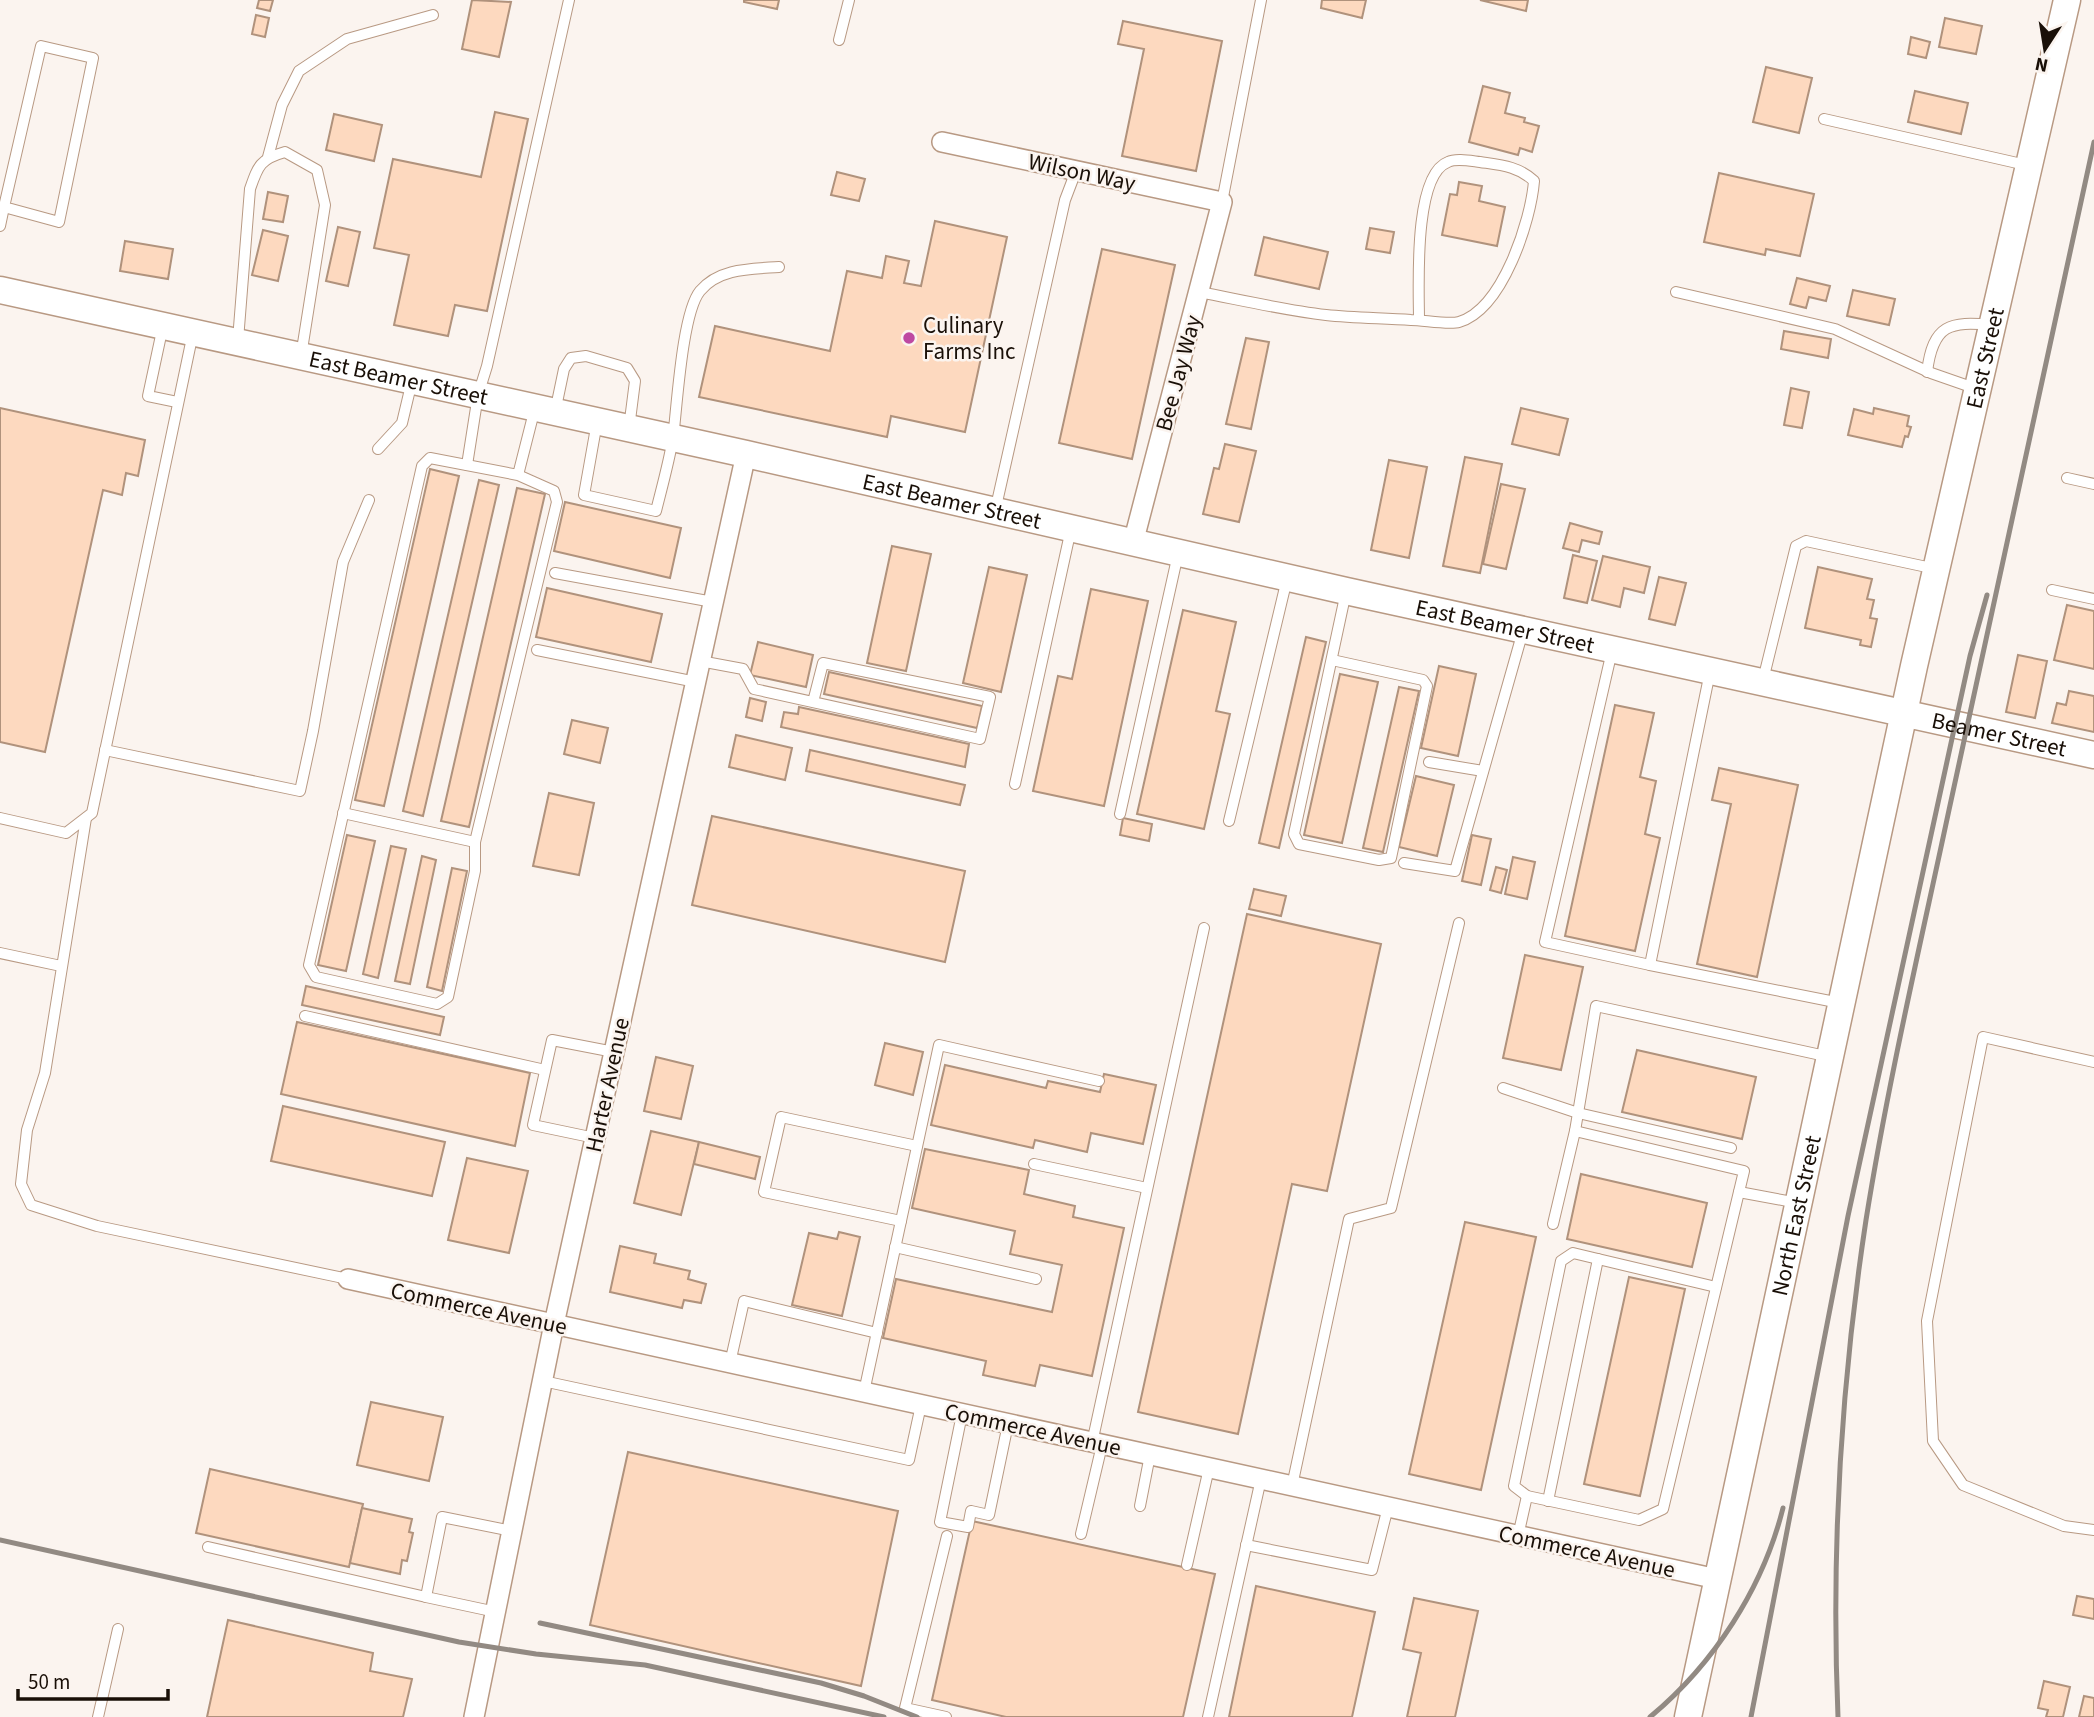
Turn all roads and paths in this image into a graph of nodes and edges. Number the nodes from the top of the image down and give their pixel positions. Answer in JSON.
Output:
{"nodes":[{"id":1,"x":569,"y":0,"type":"edge"},
{"id":2,"x":849,"y":0,"type":"edge"},
{"id":3,"x":1261,"y":0,"type":"edge"},
{"id":4,"x":2067,"y":0,"type":"edge"},
{"id":5,"x":433,"y":15,"type":"dead end"},
{"id":6,"x":839,"y":40,"type":"dead end"},
{"id":7,"x":1824,"y":119,"type":"dead end"},
{"id":8,"x":942,"y":142,"type":"dead end"},
{"id":9,"x":268,"y":157,"type":"junction"},
{"id":10,"x":2030,"y":166,"type":"junction"},
{"id":11,"x":1076,"y":170,"type":"junction"},
{"id":12,"x":1222,"y":202,"type":"junction"},
{"id":13,"x":4,"y":207,"type":"junction"},
{"id":14,"x":0,"y":226,"type":"edge"},
{"id":15,"x":779,"y":267,"type":"dead end"},
{"id":16,"x":0,"y":290,"type":"edge"},
{"id":17,"x":1199,"y":292,"type":"junction"},
{"id":18,"x":1676,"y":292,"type":"dead end"},
{"id":19,"x":1419,"y":320,"type":"junction"},
{"id":20,"x":1993,"y":325,"type":"junction"},
{"id":21,"x":163,"y":326,"type":"junction"},
{"id":22,"x":193,"y":332,"type":"junction"},
{"id":23,"x":238,"y":342,"type":"junction"},
{"id":24,"x":301,"y":356,"type":"junction"},
{"id":25,"x":1927,"y":372,"type":"junction"},
{"id":26,"x":412,"y":380,"type":"junction"},
{"id":27,"x":1978,"y":390,"type":"junction"},
{"id":28,"x":478,"y":395,"type":"junction"},
{"id":29,"x":177,"y":402,"type":"junction"},
{"id":30,"x":545,"y":410,"type":"junction"},
{"id":31,"x":597,"y":422,"type":"junction"},
{"id":32,"x":629,"y":429,"type":"junction"},
{"id":33,"x":673,"y":438,"type":"junction"},
{"id":34,"x":378,"y":449,"type":"dead end"},
{"id":35,"x":746,"y":454,"type":"junction"},
{"id":36,"x":467,"y":465,"type":"junction"},
{"id":37,"x":518,"y":475,"type":"junction"},
{"id":38,"x":2067,"y":478,"type":"dead end"},
{"id":39,"x":2094,"y":484,"type":"edge"},
{"id":40,"x":369,"y":500,"type":"dead end"},
{"id":41,"x":995,"y":512,"type":"junction"},
{"id":42,"x":1072,"y":529,"type":"junction"},
{"id":43,"x":1133,"y":543,"type":"junction"},
{"id":44,"x":1178,"y":554,"type":"junction"},
{"id":45,"x":1937,"y":569,"type":"junction"},
{"id":46,"x":555,"y":573,"type":"dead end"},
{"id":47,"x":1287,"y":578,"type":"junction"},
{"id":48,"x":2053,"y":590,"type":"dead end"},
{"id":49,"x":1346,"y":591,"type":"junction"},
{"id":50,"x":2094,"y":599,"type":"edge"},
{"id":51,"x":713,"y":602,"type":"junction"},
{"id":52,"x":1523,"y":630,"type":"junction"},
{"id":53,"x":537,"y":650,"type":"dead end"},
{"id":54,"x":1612,"y":650,"type":"junction"},
{"id":55,"x":1332,"y":660,"type":"junction"},
{"id":56,"x":700,"y":661,"type":"junction"},
{"id":57,"x":1710,"y":672,"type":"junction"},
{"id":58,"x":696,"y":682,"type":"junction"},
{"id":59,"x":1762,"y":683,"type":"junction"},
{"id":60,"x":813,"y":702,"type":"junction"},
{"id":61,"x":1904,"y":715,"type":"junction"},
{"id":62,"x":105,"y":750,"type":"junction"},
{"id":63,"x":2094,"y":755,"type":"edge"},
{"id":64,"x":1429,"y":762,"type":"dead end"},
{"id":65,"x":1483,"y":771,"type":"junction"},
{"id":66,"x":1015,"y":784,"type":"dead end"},
{"id":67,"x":343,"y":813,"type":"junction"},
{"id":68,"x":1120,"y":814,"type":"dead end"},
{"id":69,"x":0,"y":818,"type":"edge"},
{"id":70,"x":86,"y":818,"type":"junction"},
{"id":71,"x":1229,"y":821,"type":"dead end"},
{"id":72,"x":475,"y":842,"type":"junction"},
{"id":73,"x":1404,"y":863,"type":"dead end"},
{"id":74,"x":1459,"y":923,"type":"dead end"},
{"id":75,"x":1204,"y":928,"type":"dead end"},
{"id":76,"x":0,"y":953,"type":"edge"},
{"id":77,"x":1650,"y":965,"type":"junction"},
{"id":78,"x":61,"y":966,"type":"junction"},
{"id":79,"x":1842,"y":1003,"type":"junction"},
{"id":80,"x":305,"y":1016,"type":"dead end"},
{"id":81,"x":614,"y":1052,"type":"junction"},
{"id":82,"x":1830,"y":1057,"type":"junction"},
{"id":83,"x":2094,"y":1062,"type":"edge"},
{"id":84,"x":545,"y":1070,"type":"junction"},
{"id":85,"x":1099,"y":1081,"type":"dead end"},
{"id":86,"x":1503,"y":1088,"type":"dead end"},
{"id":87,"x":1578,"y":1113,"type":"junction"},
{"id":88,"x":1575,"y":1131,"type":"junction"},
{"id":89,"x":595,"y":1138,"type":"junction"},
{"id":90,"x":917,"y":1146,"type":"junction"},
{"id":91,"x":1731,"y":1147,"type":"dead end"},
{"id":92,"x":1034,"y":1164,"type":"dead end"},
{"id":93,"x":1147,"y":1188,"type":"junction"},
{"id":94,"x":1739,"y":1192,"type":"junction"},
{"id":95,"x":1799,"y":1203,"type":"junction"},
{"id":96,"x":901,"y":1221,"type":"junction"},
{"id":97,"x":1553,"y":1224,"type":"dead end"},
{"id":98,"x":895,"y":1247,"type":"junction"},
{"id":99,"x":1598,"y":1259,"type":"junction"},
{"id":100,"x":348,"y":1279,"type":"joint"},
{"id":101,"x":1036,"y":1279,"type":"dead end"},
{"id":102,"x":1716,"y":1287,"type":"junction"},
{"id":103,"x":554,"y":1324,"type":"junction"},
{"id":104,"x":877,"y":1333,"type":"junction"},
{"id":105,"x":730,"y":1363,"type":"junction"},
{"id":106,"x":543,"y":1381,"type":"junction"},
{"id":107,"x":864,"y":1392,"type":"junction"},
{"id":108,"x":921,"y":1405,"type":"junction"},
{"id":109,"x":962,"y":1414,"type":"junction"},
{"id":110,"x":1008,"y":1424,"type":"junction"},
{"id":111,"x":1097,"y":1444,"type":"junction"},
{"id":112,"x":1150,"y":1455,"type":"junction"},
{"id":113,"x":1209,"y":1468,"type":"junction"},
{"id":114,"x":1261,"y":1479,"type":"junction"},
{"id":115,"x":1292,"y":1486,"type":"junction"},
{"id":116,"x":1527,"y":1496,"type":"junction"},
{"id":117,"x":1548,"y":1501,"type":"junction"},
{"id":118,"x":1140,"y":1506,"type":"dead end"},
{"id":119,"x":1388,"y":1507,"type":"junction"},
{"id":120,"x":2094,"y":1530,"type":"edge"},
{"id":121,"x":512,"y":1531,"type":"junction"},
{"id":122,"x":1081,"y":1534,"type":"dead end"},
{"id":123,"x":947,"y":1536,"type":"dead end"},
{"id":124,"x":1518,"y":1536,"type":"junction"},
{"id":125,"x":1246,"y":1545,"type":"junction"},
{"id":126,"x":208,"y":1547,"type":"dead end"},
{"id":127,"x":1187,"y":1564,"type":"dead end"},
{"id":128,"x":1717,"y":1580,"type":"junction"},
{"id":129,"x":426,"y":1597,"type":"junction"},
{"id":130,"x":496,"y":1612,"type":"junction"},
{"id":131,"x":118,"y":1629,"type":"dead end"},
{"id":132,"x":98,"y":1717,"type":"edge"},
{"id":133,"x":474,"y":1717,"type":"edge"},
{"id":134,"x":946,"y":1717,"type":"edge"},
{"id":135,"x":1208,"y":1717,"type":"edge"},
{"id":136,"x":1689,"y":1717,"type":"edge"}],
"edges":[{"from":1,"to":28,"type":"lane"},
{"from":2,"to":6,"type":"lane"},
{"from":3,"to":12,"type":"lane"},
{"from":4,"to":10,"type":"street","name":"East Street"},
{"from":5,"to":9,"type":"lane"},
{"from":7,"to":10,"type":"lane"},
{"from":8,"to":11,"type":"street","name":"Wilson Way"},
{"from":9,"to":23,"type":"lane"},
{"from":9,"to":24,"type":"lane"},
{"from":10,"to":20,"type":"street","name":"East Street"},
{"from":11,"to":12,"type":"street","name":"Wilson Way"},
{"from":11,"to":41,"type":"lane"},
{"from":12,"to":17,"type":"street","name":"Bee Jay Way"},
{"from":13,"to":13,"type":"lane"},
{"from":13,"to":14,"type":"lane"},
{"from":15,"to":33,"type":"lane"},
{"from":16,"to":21,"type":"street","name":"East Beamer Street"},
{"from":17,"to":19,"type":"lane"},
{"from":17,"to":43,"type":"street","name":"Bee Jay Way"},
{"from":18,"to":25,"type":"lane"},
{"from":19,"to":19,"type":"lane"},
{"from":20,"to":25,"type":"lane"},
{"from":20,"to":27,"type":"street","name":"East Street"},
{"from":21,"to":22,"type":"street","name":"East Beamer Street"},
{"from":21,"to":29,"type":"lane"},
{"from":22,"to":23,"type":"street","name":"East Beamer Street"},
{"from":22,"to":29,"type":"lane"},
{"from":23,"to":24,"type":"street","name":"East Beamer Street"},
{"from":24,"to":26,"type":"street","name":"East Beamer Street"},
{"from":25,"to":27,"type":"lane"},
{"from":26,"to":28,"type":"street","name":"East Beamer Street"},
{"from":26,"to":34,"type":"lane"},
{"from":27,"to":45,"type":"street","name":"East Street"},
{"from":28,"to":30,"type":"street","name":"East Beamer Street"},
{"from":28,"to":36,"type":"lane"},
{"from":29,"to":62,"type":"lane"},
{"from":30,"to":31,"type":"street","name":"East Beamer Street"},
{"from":30,"to":32,"type":"lane"},
{"from":30,"to":37,"type":"lane"},
{"from":31,"to":32,"type":"street","name":"East Beamer Street"},
{"from":31,"to":33,"type":"lane"},
{"from":32,"to":33,"type":"street","name":"East Beamer Street"},
{"from":33,"to":35,"type":"street","name":"East Beamer Street"},
{"from":35,"to":41,"type":"street","name":"East Beamer Street"},
{"from":35,"to":51,"type":"street","name":"Harter Avenue"},
{"from":36,"to":37,"type":"lane"},
{"from":36,"to":67,"type":"lane"},
{"from":37,"to":72,"type":"lane"},
{"from":38,"to":39,"type":"lane"},
{"from":40,"to":62,"type":"lane"},
{"from":41,"to":42,"type":"street","name":"East Beamer Street"},
{"from":42,"to":43,"type":"street","name":"East Beamer Street"},
{"from":42,"to":66,"type":"lane"},
{"from":43,"to":44,"type":"street","name":"East Beamer Street"},
{"from":44,"to":47,"type":"street","name":"East Beamer Street"},
{"from":44,"to":68,"type":"lane"},
{"from":45,"to":59,"type":"lane"},
{"from":45,"to":61,"type":"street","name":"East Street"},
{"from":46,"to":51,"type":"lane"},
{"from":47,"to":49,"type":"street","name":"East Beamer Street"},
{"from":47,"to":71,"type":"lane"},
{"from":48,"to":50,"type":"lane"},
{"from":49,"to":52,"type":"street","name":"East Beamer Street"},
{"from":49,"to":55,"type":"lane"},
{"from":51,"to":56,"type":"street","name":"Harter Avenue"},
{"from":52,"to":54,"type":"street","name":"East Beamer Street"},
{"from":52,"to":65,"type":"lane"},
{"from":53,"to":58,"type":"lane"},
{"from":54,"to":57,"type":"street","name":"East Beamer Street"},
{"from":54,"to":77,"type":"lane"},
{"from":55,"to":55,"type":"lane"},
{"from":56,"to":58,"type":"street","name":"Harter Avenue"},
{"from":56,"to":60,"type":"lane"},
{"from":57,"to":59,"type":"street","name":"East Beamer Street"},
{"from":57,"to":77,"type":"lane"},
{"from":58,"to":81,"type":"street","name":"Harter Avenue"},
{"from":59,"to":61,"type":"street","name":"East Beamer Street"},
{"from":60,"to":60,"type":"lane"},
{"from":61,"to":63,"type":"street","name":"Beamer Street"},
{"from":61,"to":79,"type":"street","name":"North East Street"},
{"from":62,"to":70,"type":"lane"},
{"from":64,"to":65,"type":"lane"},
{"from":65,"to":73,"type":"lane"},
{"from":67,"to":72,"type":"lane"},
{"from":67,"to":72,"type":"lane"},
{"from":69,"to":70,"type":"lane"},
{"from":70,"to":78,"type":"lane"},
{"from":74,"to":115,"type":"lane"},
{"from":75,"to":93,"type":"lane"},
{"from":76,"to":78,"type":"lane"},
{"from":77,"to":79,"type":"lane"},
{"from":78,"to":100,"type":"lane"},
{"from":79,"to":82,"type":"street","name":"North East Street"},
{"from":80,"to":84,"type":"lane"},
{"from":81,"to":84,"type":"lane"},
{"from":81,"to":89,"type":"street","name":"Harter Avenue"},
{"from":82,"to":87,"type":"lane"},
{"from":82,"to":95,"type":"street","name":"North East Street"},
{"from":83,"to":120,"type":"lane"},
{"from":84,"to":89,"type":"lane"},
{"from":85,"to":90,"type":"lane"},
{"from":86,"to":87,"type":"lane"},
{"from":87,"to":88,"type":"lane"},
{"from":87,"to":91,"type":"lane"},
{"from":88,"to":94,"type":"lane"},
{"from":88,"to":97,"type":"lane"},
{"from":89,"to":103,"type":"street","name":"Harter Avenue"},
{"from":90,"to":96,"type":"lane"},
{"from":90,"to":96,"type":"lane"},
{"from":92,"to":93,"type":"lane"},
{"from":93,"to":111,"type":"lane"},
{"from":94,"to":95,"type":"lane"},
{"from":94,"to":102,"type":"lane"},
{"from":95,"to":128,"type":"street","name":"North East Street"},
{"from":96,"to":98,"type":"lane"},
{"from":98,"to":101,"type":"lane"},
{"from":98,"to":104,"type":"lane"},
{"from":99,"to":102,"type":"lane"},
{"from":99,"to":116,"type":"lane"},
{"from":99,"to":117,"type":"lane"},
{"from":100,"to":103,"type":"street","name":"Commerce Avenue"},
{"from":102,"to":117,"type":"lane"},
{"from":103,"to":105,"type":"street","name":"Commerce Avenue"},
{"from":103,"to":106,"type":"street","name":"Harter Avenue"},
{"from":104,"to":105,"type":"lane"},
{"from":104,"to":107,"type":"lane"},
{"from":105,"to":107,"type":"street","name":"Commerce Avenue"},
{"from":106,"to":108,"type":"lane"},
{"from":106,"to":121,"type":"street","name":"Harter Avenue"},
{"from":107,"to":108,"type":"street","name":"Commerce Avenue"},
{"from":108,"to":109,"type":"street","name":"Commerce Avenue"},
{"from":109,"to":110,"type":"street","name":"Commerce Avenue"},
{"from":109,"to":110,"type":"lane"},
{"from":110,"to":111,"type":"street","name":"Commerce Avenue"},
{"from":111,"to":112,"type":"street","name":"Commerce Avenue"},
{"from":111,"to":122,"type":"lane"},
{"from":112,"to":113,"type":"street","name":"Commerce Avenue"},
{"from":112,"to":118,"type":"lane"},
{"from":113,"to":114,"type":"street","name":"Commerce Avenue"},
{"from":113,"to":127,"type":"lane"},
{"from":114,"to":115,"type":"street","name":"Commerce Avenue"},
{"from":114,"to":125,"type":"lane"},
{"from":115,"to":119,"type":"street","name":"Commerce Avenue"},
{"from":116,"to":117,"type":"lane"},
{"from":116,"to":124,"type":"lane"},
{"from":119,"to":124,"type":"street","name":"Commerce Avenue"},
{"from":119,"to":125,"type":"lane"},
{"from":121,"to":129,"type":"lane"},
{"from":121,"to":130,"type":"street","name":"Harter Avenue"},
{"from":123,"to":134,"type":"lane"},
{"from":124,"to":128,"type":"street","name":"Commerce Avenue"},
{"from":125,"to":135,"type":"lane"},
{"from":126,"to":129,"type":"lane"},
{"from":128,"to":136,"type":"street","name":"North East Street"},
{"from":129,"to":130,"type":"lane"},
{"from":130,"to":133,"type":"street","name":"Harter Avenue"},
{"from":131,"to":132,"type":"lane"}]}
